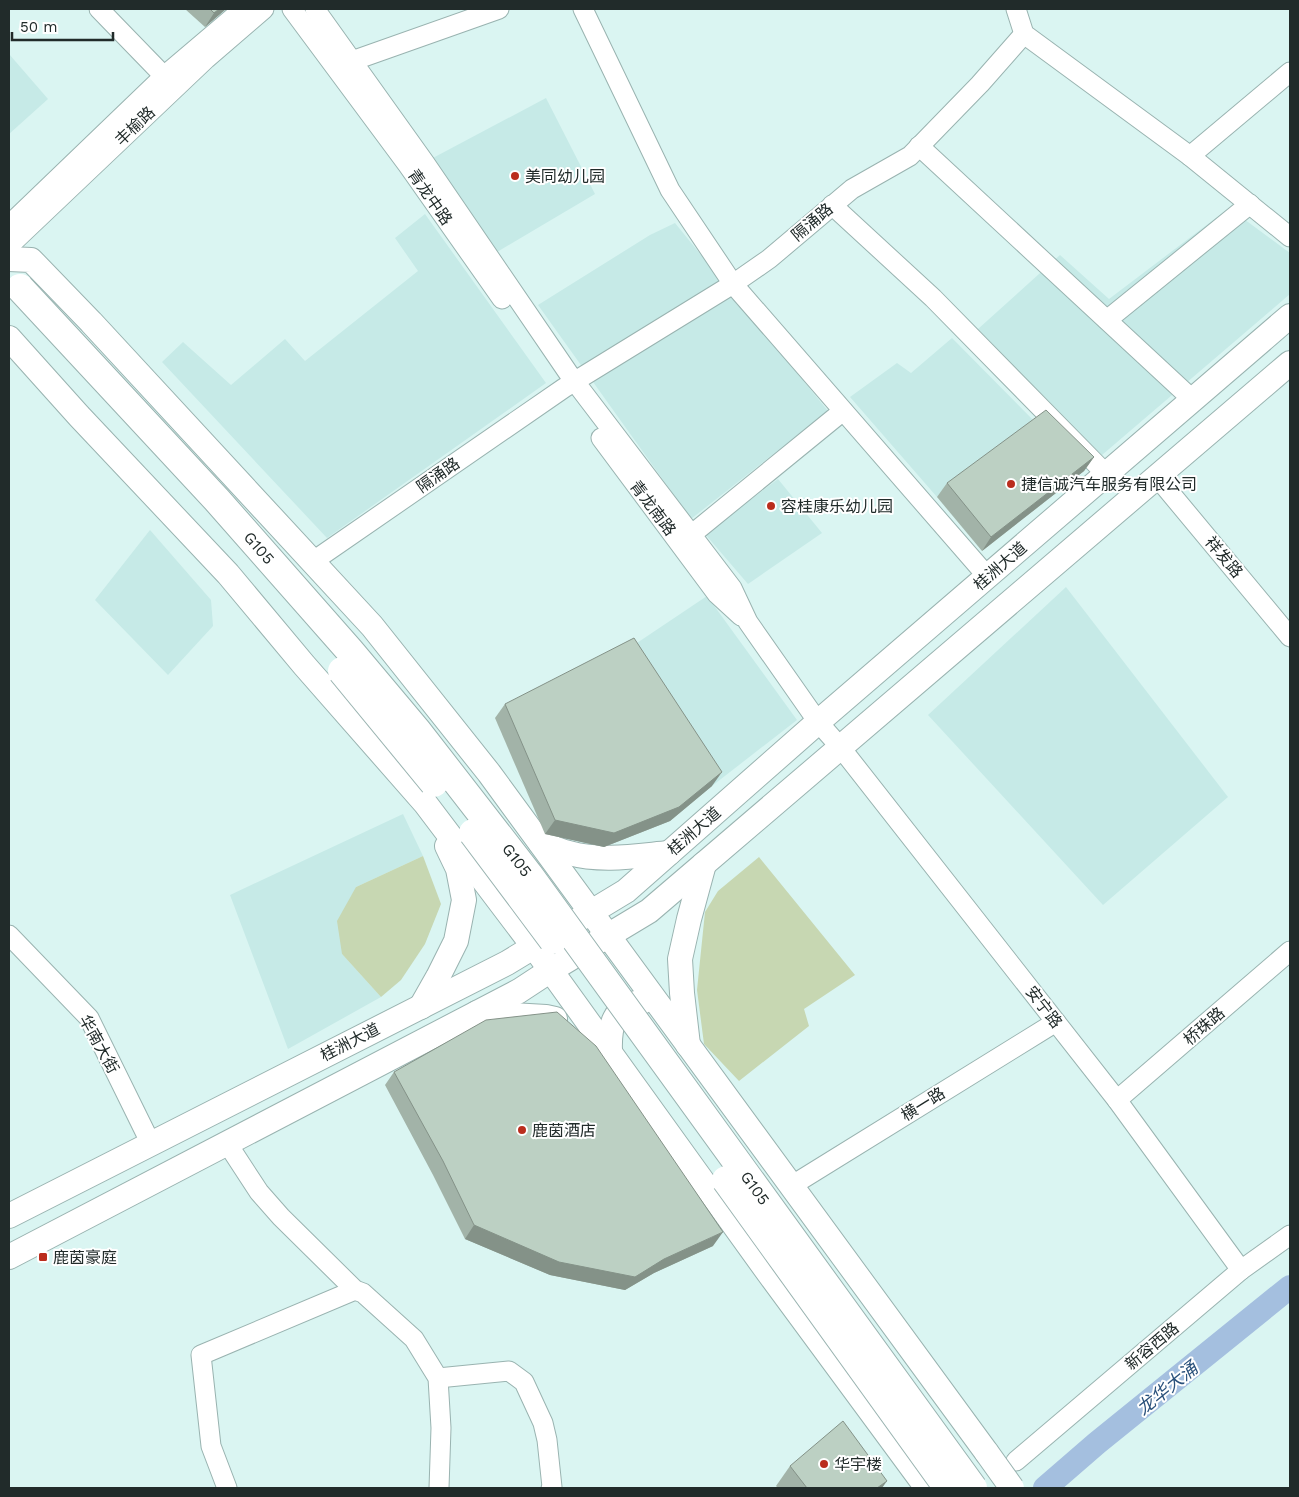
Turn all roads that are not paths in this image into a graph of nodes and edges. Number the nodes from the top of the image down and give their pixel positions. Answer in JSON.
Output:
{"nodes":[{"id":1,"x":98,"y":9,"type":"edge"},
{"id":2,"x":243,"y":9,"type":"edge"},
{"id":3,"x":264,"y":9,"type":"edge"},
{"id":4,"x":292,"y":9,"type":"edge"},
{"id":5,"x":315,"y":9,"type":"edge"},
{"id":6,"x":499,"y":9,"type":"edge"},
{"id":7,"x":583,"y":9,"type":"edge"},
{"id":8,"x":1016,"y":9,"type":"edge"},
{"id":9,"x":1024,"y":34,"type":"junction"},
{"id":10,"x":352,"y":61,"type":"junction"},
{"id":11,"x":1290,"y":72,"type":"edge"},
{"id":12,"x":164,"y":76,"type":"junction"},
{"id":13,"x":919,"y":146,"type":"junction"},
{"id":14,"x":1190,"y":156,"type":"junction"},
{"id":15,"x":1250,"y":204,"type":"junction"},
{"id":16,"x":832,"y":205,"type":"junction"},
{"id":17,"x":9,"y":225,"type":"edge"},
{"id":18,"x":1290,"y":237,"type":"edge"},
{"id":19,"x":9,"y":246,"type":"edge"},
{"id":20,"x":9,"y":259,"type":"edge"},
{"id":21,"x":733,"y":284,"type":"junction"},
{"id":22,"x":13,"y":289,"type":"edge"},
{"id":23,"x":1290,"y":316,"type":"edge"},
{"id":24,"x":1107,"y":320,"type":"junction"},
{"id":25,"x":10,"y":343,"type":"edge"},
{"id":26,"x":1290,"y":363,"type":"edge"},
{"id":27,"x":570,"y":385,"type":"junction"},
{"id":28,"x":1193,"y":400,"type":"junction"},
{"id":29,"x":843,"y":411,"type":"junction"},
{"id":30,"x":1106,"y":474,"type":"junction"},
{"id":31,"x":1157,"y":477,"type":"junction"},
{"id":32,"x":691,"y":535,"type":"junction"},
{"id":33,"x":312,"y":562,"type":"junction"},
{"id":34,"x":987,"y":576,"type":"junction"},
{"id":35,"x":748,"y":622,"type":"junction"},
{"id":36,"x":1290,"y":637,"type":"edge"},
{"id":37,"x":818,"y":722,"type":"junction"},
{"id":38,"x":841,"y":748,"type":"junction"},
{"id":39,"x":510,"y":801,"type":"junction"},
{"id":40,"x":425,"y":803,"type":"junction"},
{"id":41,"x":540,"y":842,"type":"junction"},
{"id":42,"x":459,"y":848,"type":"junction"},
{"id":43,"x":669,"y":853,"type":"junction"},
{"id":44,"x":704,"y":864,"type":"junction"},
{"id":45,"x":591,"y":912,"type":"junction"},
{"id":46,"x":9,"y":935,"type":"edge"},
{"id":47,"x":608,"y":937,"type":"junction"},
{"id":48,"x":534,"y":947,"type":"junction"},
{"id":49,"x":1290,"y":951,"type":"edge"},
{"id":50,"x":551,"y":970,"type":"junction"},
{"id":51,"x":658,"y":1005,"type":"junction"},
{"id":52,"x":421,"y":1007,"type":"junction"},
{"id":53,"x":477,"y":1013,"type":"junction"},
{"id":54,"x":1056,"y":1022,"type":"junction"},
{"id":55,"x":688,"y":1046,"type":"junction"},
{"id":56,"x":608,"y":1048,"type":"junction"},
{"id":57,"x":1118,"y":1100,"type":"junction"},
{"id":58,"x":227,"y":1143,"type":"junction"},
{"id":59,"x":151,"y":1144,"type":"junction"},
{"id":60,"x":791,"y":1186,"type":"junction"},
{"id":61,"x":9,"y":1216,"type":"edge"},
{"id":62,"x":1290,"y":1235,"type":"edge"},
{"id":63,"x":9,"y":1257,"type":"edge"},
{"id":64,"x":1241,"y":1270,"type":"junction"},
{"id":65,"x":355,"y":1290,"type":"junction"},
{"id":66,"x":438,"y":1378,"type":"junction"},
{"id":67,"x":1016,"y":1461,"type":"dead end"},
{"id":68,"x":227,"y":1488,"type":"edge"},
{"id":69,"x":439,"y":1488,"type":"edge"},
{"id":70,"x":551,"y":1488,"type":"edge"},
{"id":71,"x":927,"y":1488,"type":"edge"},
{"id":72,"x":948,"y":1488,"type":"edge"},
{"id":73,"x":973,"y":1488,"type":"edge"},
{"id":74,"x":1012,"y":1488,"type":"edge"}],
"edges":[{"from":1,"to":12,"type":"street"},
{"from":2,"to":12,"type":"street","name":"丰榆路"},
{"from":3,"to":19,"type":"street","name":"丰榆路"},
{"from":4,"to":27,"type":"street","name":"青龙中路"},
{"from":5,"to":10,"type":"street","name":"青龙中路"},
{"from":6,"to":10,"type":"street"},
{"from":7,"to":21,"type":"street"},
{"from":8,"to":9,"type":"street"},
{"from":9,"to":13,"type":"street","name":"隔涌路"},
{"from":9,"to":14,"type":"street"},
{"from":10,"to":27,"type":"street","name":"青龙中路"},
{"from":11,"to":14,"type":"street"},
{"from":12,"to":17,"type":"street","name":"丰榆路"},
{"from":13,"to":16,"type":"street","name":"隔涌路"},
{"from":13,"to":24,"type":"street"},
{"from":14,"to":15,"type":"street"},
{"from":15,"to":18,"type":"street"},
{"from":15,"to":24,"type":"street"},
{"from":16,"to":21,"type":"street","name":"隔涌路"},
{"from":16,"to":30,"type":"street"},
{"from":20,"to":33,"type":"main road"},
{"from":21,"to":27,"type":"street","name":"隔涌路"},
{"from":21,"to":29,"type":"street"},
{"from":22,"to":72,"type":"highway","number":"G105","bridge":true},
{"from":22,"to":73,"type":"highway","name":"G105","number":"G105","bridge":true},
{"from":23,"to":28,"type":"main road","name":"桂洲大道"},
{"from":24,"to":28,"type":"street"},
{"from":25,"to":40,"type":"main road"},
{"from":26,"to":31,"type":"main road","name":"桂洲大道"},
{"from":27,"to":32,"type":"street","name":"青龙南路"},
{"from":27,"to":33,"type":"street","name":"隔涌路"},
{"from":27,"to":35,"type":"street","name":"青龙南路"},
{"from":28,"to":30,"type":"main road","name":"桂洲大道"},
{"from":29,"to":32,"type":"street"},
{"from":29,"to":34,"type":"street"},
{"from":30,"to":34,"type":"main road","name":"桂洲大道"},
{"from":31,"to":36,"type":"street","name":"祥发路"},
{"from":31,"to":38,"type":"main road","name":"桂洲大道"},
{"from":32,"to":35,"type":"street","name":"青龙南路"},
{"from":33,"to":39,"type":"main road"},
{"from":34,"to":37,"type":"main road","name":"桂洲大道"},
{"from":35,"to":37,"type":"street","name":"青龙南路"},
{"from":37,"to":38,"type":"street","name":"青龙南路"},
{"from":37,"to":43,"type":"main road","name":"桂洲大道"},
{"from":38,"to":44,"type":"main road","name":"桂洲大道"},
{"from":38,"to":54,"type":"street","name":"安宁路"},
{"from":39,"to":41,"type":"main road"},
{"from":39,"to":42,"type":"main road"},
{"from":40,"to":42,"type":"main road"},
{"from":40,"to":52,"type":"main road"},
{"from":41,"to":43,"type":"main road"},
{"from":41,"to":45,"type":"main road"},
{"from":42,"to":48,"type":"main road"},
{"from":43,"to":45,"type":"main road","name":"桂洲大道"},
{"from":44,"to":47,"type":"main road","name":"桂洲大道"},
{"from":44,"to":55,"type":"main road"},
{"from":45,"to":47,"type":"main road"},
{"from":45,"to":48,"type":"main road","name":"桂洲大道"},
{"from":46,"to":59,"type":"street","name":"华南大街"},
{"from":47,"to":50,"type":"main road","name":"桂洲大道"},
{"from":47,"to":51,"type":"main road"},
{"from":48,"to":50,"type":"main road"},
{"from":48,"to":52,"type":"main road","name":"桂洲大道"},
{"from":49,"to":57,"type":"street","name":"桥珠路"},
{"from":50,"to":53,"type":"main road","name":"桂洲大道"},
{"from":50,"to":56,"type":"main road"},
{"from":51,"to":55,"type":"main road"},
{"from":51,"to":56,"type":"main road"},
{"from":52,"to":59,"type":"main road","name":"桂洲大道"},
{"from":53,"to":56,"type":"main road"},
{"from":53,"to":58,"type":"main road","name":"桂洲大道"},
{"from":54,"to":57,"type":"street","name":"安宁路"},
{"from":54,"to":60,"type":"street","name":"横一路"},
{"from":55,"to":60,"type":"main road"},
{"from":56,"to":71,"type":"main road"},
{"from":57,"to":64,"type":"street","name":"安宁路"},
{"from":58,"to":63,"type":"main road","name":"桂洲大道"},
{"from":58,"to":65,"type":"street"},
{"from":59,"to":61,"type":"main road","name":"桂洲大道"},
{"from":60,"to":74,"type":"main road","bridge":true},
{"from":62,"to":64,"type":"street","name":"新容西路"},
{"from":64,"to":67,"type":"street","name":"新容西路"},
{"from":65,"to":66,"type":"street"},
{"from":65,"to":68,"type":"street"},
{"from":66,"to":69,"type":"street"},
{"from":66,"to":70,"type":"street"}]}
